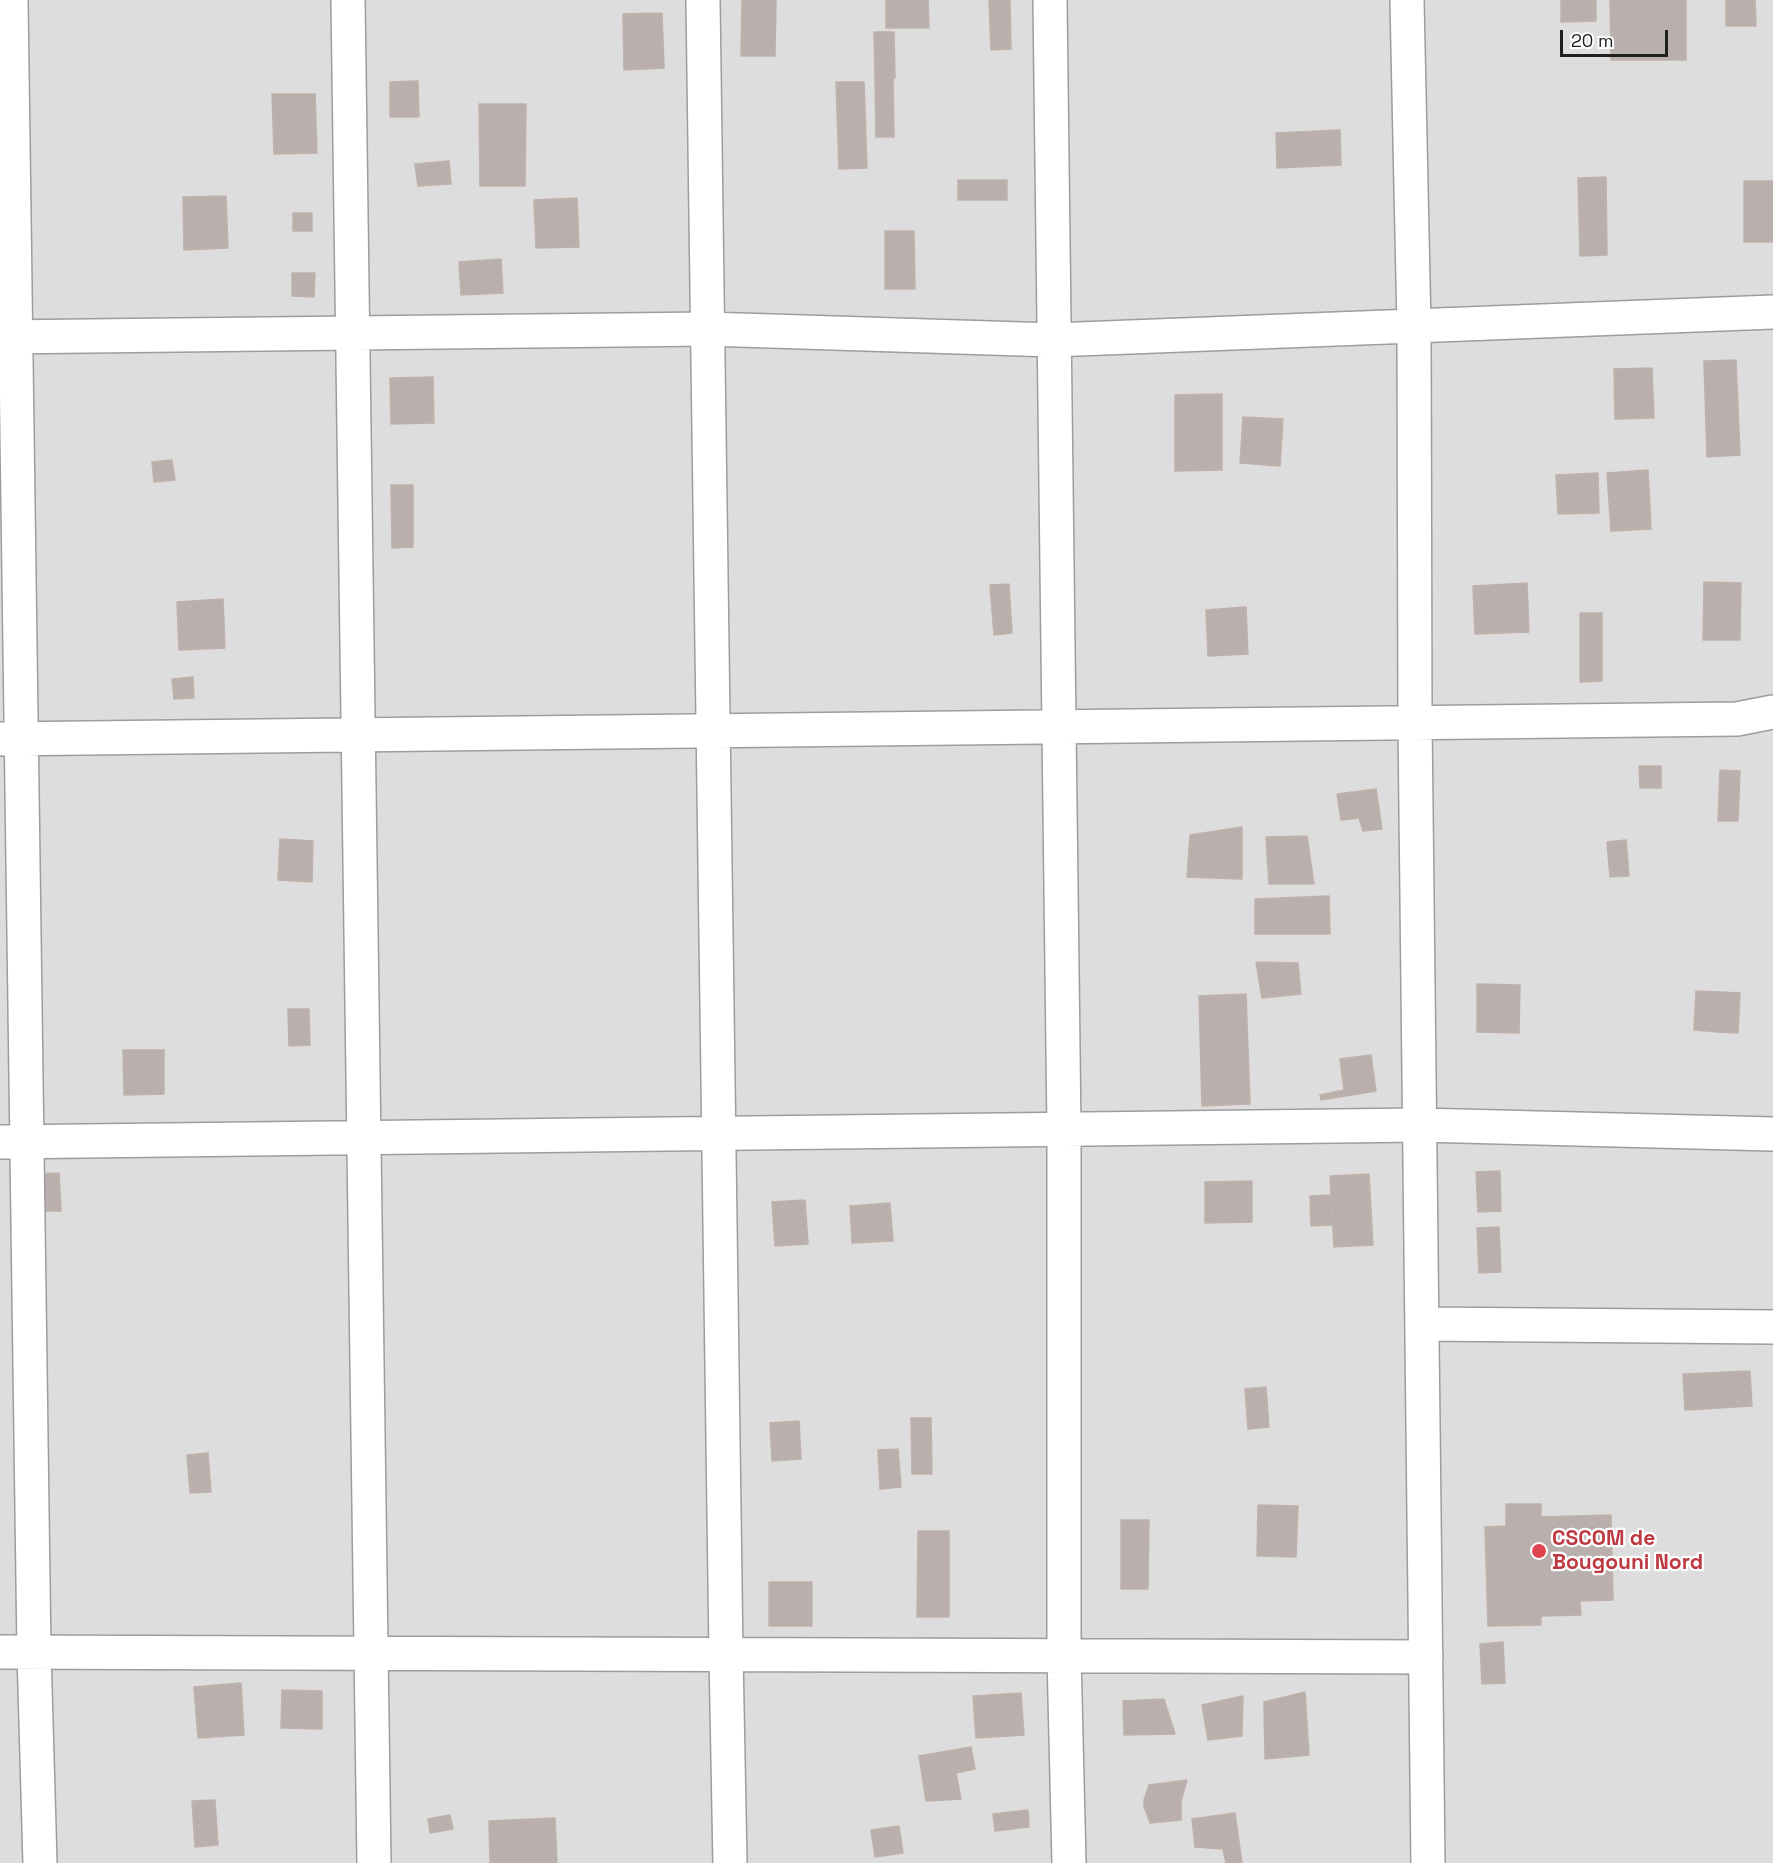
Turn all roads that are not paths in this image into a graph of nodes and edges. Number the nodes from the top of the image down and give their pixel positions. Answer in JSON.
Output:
{"nodes":[{"id":1,"x":11,"y":0,"type":"edge"},
{"id":2,"x":348,"y":0,"type":"edge"},
{"id":3,"x":703,"y":0,"type":"edge"},
{"id":4,"x":1050,"y":0,"type":"edge"},
{"id":5,"x":1407,"y":0,"type":"edge"},
{"id":6,"x":1773,"y":312,"type":"edge"},
{"id":7,"x":1414,"y":327,"type":"junction"},
{"id":8,"x":708,"y":329,"type":"junction"},
{"id":9,"x":353,"y":332,"type":"junction"},
{"id":10,"x":8,"y":337,"type":"edge"},
{"id":11,"x":1053,"y":340,"type":"junction"},
{"id":12,"x":1773,"y":711,"type":"edge"},
{"id":13,"x":1415,"y":722,"type":"junction"},
{"id":14,"x":1058,"y":727,"type":"junction"},
{"id":15,"x":713,"y":730,"type":"junction"},
{"id":16,"x":358,"y":735,"type":"junction"},
{"id":17,"x":10,"y":739,"type":"edge"},
{"id":18,"x":1420,"y":1125,"type":"junction"},
{"id":19,"x":1064,"y":1130,"type":"junction"},
{"id":20,"x":719,"y":1134,"type":"junction"},
{"id":21,"x":1773,"y":1134,"type":"edge"},
{"id":22,"x":364,"y":1138,"type":"junction"},
{"id":23,"x":13,"y":1142,"type":"edge"},
{"id":24,"x":1423,"y":1324,"type":"junction"},
{"id":25,"x":1773,"y":1328,"type":"edge"},
{"id":26,"x":0,"y":1652,"type":"edge"},
{"id":27,"x":34,"y":1652,"type":"junction"},
{"id":28,"x":371,"y":1653,"type":"junction"},
{"id":29,"x":726,"y":1654,"type":"junction"},
{"id":30,"x":1064,"y":1656,"type":"junction"},
{"id":31,"x":1425,"y":1657,"type":"junction"},
{"id":32,"x":40,"y":1863,"type":"edge"},
{"id":33,"x":374,"y":1863,"type":"edge"},
{"id":34,"x":730,"y":1863,"type":"edge"},
{"id":35,"x":1069,"y":1863,"type":"edge"},
{"id":36,"x":1428,"y":1863,"type":"edge"}],
"edges":[{"from":1,"to":10,"type":"street"},
{"from":2,"to":9,"type":"street"},
{"from":3,"to":8,"type":"street"},
{"from":4,"to":11,"type":"street"},
{"from":5,"to":7,"type":"street"},
{"from":6,"to":7,"type":"street"},
{"from":7,"to":11,"type":"street"},
{"from":7,"to":13,"type":"street"},
{"from":8,"to":9,"type":"street"},
{"from":8,"to":11,"type":"street"},
{"from":8,"to":15,"type":"street"},
{"from":9,"to":10,"type":"street"},
{"from":9,"to":16,"type":"street"},
{"from":10,"to":17,"type":"street"},
{"from":11,"to":14,"type":"street"},
{"from":12,"to":13,"type":"street"},
{"from":13,"to":14,"type":"street"},
{"from":13,"to":18,"type":"street"},
{"from":14,"to":15,"type":"street"},
{"from":14,"to":19,"type":"street"},
{"from":15,"to":16,"type":"street"},
{"from":15,"to":20,"type":"street"},
{"from":16,"to":17,"type":"street"},
{"from":16,"to":22,"type":"street"},
{"from":17,"to":23,"type":"street"},
{"from":18,"to":19,"type":"street"},
{"from":18,"to":21,"type":"street"},
{"from":18,"to":24,"type":"street"},
{"from":19,"to":20,"type":"street"},
{"from":19,"to":30,"type":"street"},
{"from":20,"to":22,"type":"street"},
{"from":20,"to":29,"type":"street"},
{"from":22,"to":23,"type":"street"},
{"from":22,"to":28,"type":"street"},
{"from":23,"to":27,"type":"street"},
{"from":24,"to":25,"type":"street"},
{"from":24,"to":31,"type":"street"},
{"from":26,"to":27,"type":"street"},
{"from":27,"to":28,"type":"street"},
{"from":27,"to":32,"type":"street"},
{"from":28,"to":29,"type":"street"},
{"from":28,"to":33,"type":"street"},
{"from":29,"to":30,"type":"street"},
{"from":29,"to":34,"type":"street"},
{"from":30,"to":31,"type":"street"},
{"from":30,"to":35,"type":"street"},
{"from":31,"to":36,"type":"street"}]}
